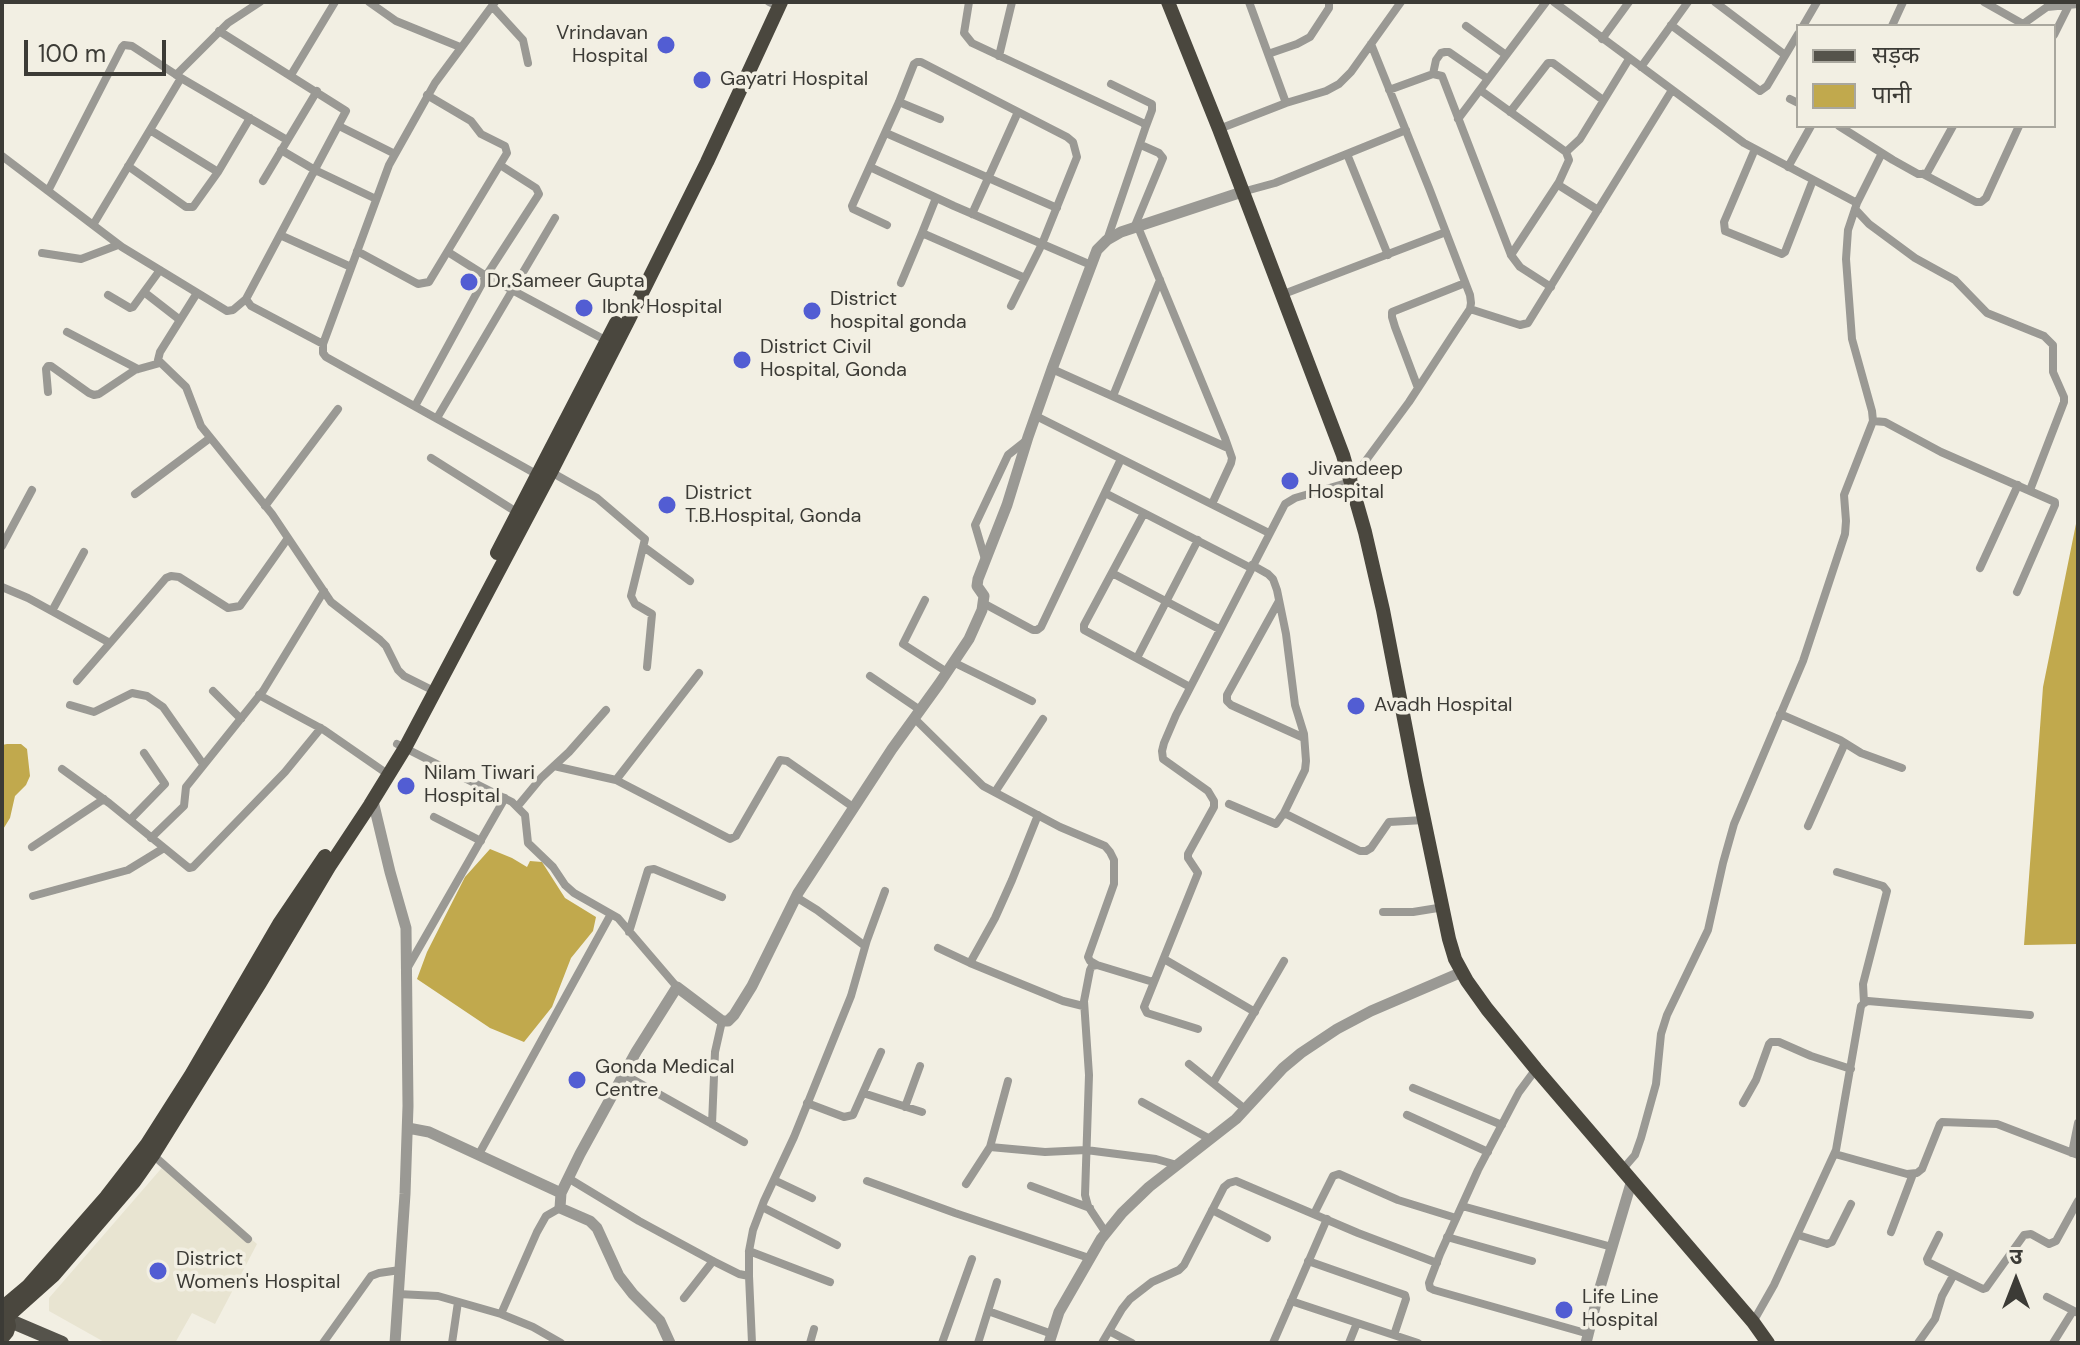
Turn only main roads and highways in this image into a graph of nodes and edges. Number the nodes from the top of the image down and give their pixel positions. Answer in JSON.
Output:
{"nodes":[{"id":1,"x":771,"y":2,"type":"edge"},
{"id":2,"x":781,"y":2,"type":"edge"},
{"id":3,"x":1168,"y":2,"type":"edge"},
{"id":4,"x":544,"y":474,"type":"junction"},
{"id":5,"x":401,"y":746,"type":"junction"},
{"id":6,"x":385,"y":773,"type":"junction"},
{"id":7,"x":5,"y":1314,"type":"edge"},
{"id":8,"x":47,"y":1336,"type":"junction"},
{"id":9,"x":4,"y":1337,"type":"edge"},
{"id":10,"x":62,"y":1343,"type":"edge"},
{"id":11,"x":1768,"y":1343,"type":"edge"}],
"edges":[{"from":1,"to":4,"type":"highway"},
{"from":2,"to":4,"type":"highway"},
{"from":3,"to":11,"type":"highway"},
{"from":4,"to":5,"type":"highway"},
{"from":4,"to":5,"type":"highway"},
{"from":5,"to":6,"type":"highway"},
{"from":6,"to":7,"type":"highway"},
{"from":6,"to":7,"type":"highway"},
{"from":7,"to":8,"type":"main road"},
{"from":7,"to":9,"type":"highway"},
{"from":8,"to":9,"type":"main road"},
{"from":8,"to":10,"type":"main road"}]}
